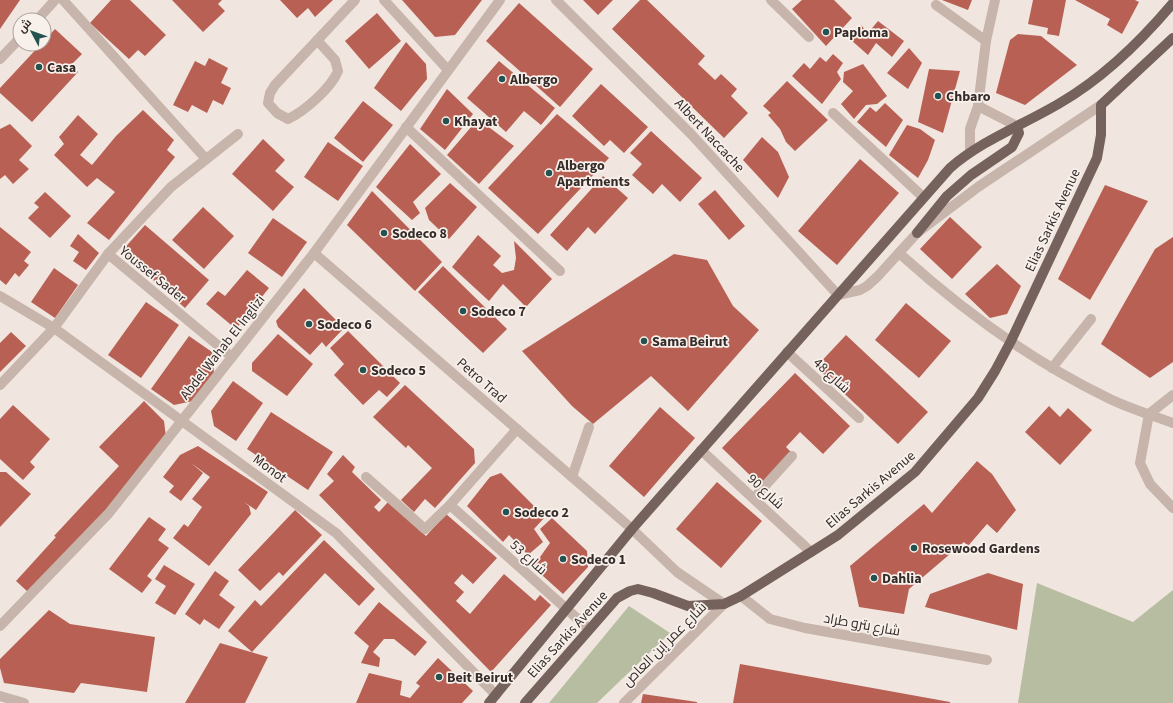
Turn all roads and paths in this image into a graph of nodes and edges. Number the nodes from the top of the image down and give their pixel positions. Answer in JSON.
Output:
{"nodes":[{"id":1,"x":55,"y":0,"type":"edge"},
{"id":2,"x":62,"y":0,"type":"edge"},
{"id":3,"x":355,"y":0,"type":"edge"},
{"id":4,"x":384,"y":0,"type":"edge"},
{"id":5,"x":500,"y":0,"type":"edge"},
{"id":6,"x":556,"y":0,"type":"edge"},
{"id":7,"x":771,"y":0,"type":"edge"},
{"id":8,"x":995,"y":0,"type":"edge"},
{"id":9,"x":1173,"y":3,"type":"edge"},
{"id":10,"x":936,"y":5,"type":"dead end"},
{"id":11,"x":44,"y":12,"type":"edge"},
{"id":12,"x":809,"y":38,"type":"dead end"},
{"id":13,"x":1173,"y":38,"type":"edge"},
{"id":14,"x":317,"y":40,"type":"junction"},
{"id":15,"x":986,"y":41,"type":"junction"},
{"id":16,"x":12,"y":46,"type":"edge"},
{"id":17,"x":0,"y":59,"type":"edge"},
{"id":18,"x":448,"y":70,"type":"junction"},
{"id":19,"x":1101,"y":105,"type":"junction"},
{"id":20,"x":978,"y":106,"type":"junction"},
{"id":21,"x":833,"y":113,"type":"dead end"},
{"id":22,"x":1017,"y":126,"type":"junction"},
{"id":23,"x":406,"y":127,"type":"junction"},
{"id":24,"x":238,"y":134,"type":"dead end"},
{"id":25,"x":970,"y":152,"type":"junction"},
{"id":26,"x":206,"y":159,"type":"junction"},
{"id":27,"x":923,"y":197,"type":"junction"},
{"id":28,"x":918,"y":233,"type":"junction"},
{"id":29,"x":314,"y":253,"type":"junction"},
{"id":30,"x":899,"y":253,"type":"junction"},
{"id":31,"x":108,"y":254,"type":"junction"},
{"id":32,"x":560,"y":271,"type":"dead end"},
{"id":33,"x":838,"y":295,"type":"junction"},
{"id":34,"x":0,"y":296,"type":"edge"},
{"id":35,"x":1090,"y":319,"type":"dead end"},
{"id":36,"x":54,"y":328,"type":"junction"},
{"id":37,"x":1011,"y":341,"type":"junction"},
{"id":38,"x":787,"y":352,"type":"junction"},
{"id":39,"x":232,"y":357,"type":"junction"},
{"id":40,"x":1052,"y":368,"type":"junction"},
{"id":41,"x":0,"y":385,"type":"edge"},
{"id":42,"x":1173,"y":395,"type":"edge"},
{"id":43,"x":1149,"y":414,"type":"junction"},
{"id":44,"x":858,"y":418,"type":"dead end"},
{"id":45,"x":182,"y":421,"type":"junction"},
{"id":46,"x":1173,"y":423,"type":"edge"},
{"id":47,"x":589,"y":427,"type":"dead end"},
{"id":48,"x":517,"y":429,"type":"junction"},
{"id":49,"x":701,"y":450,"type":"junction"},
{"id":50,"x":792,"y":456,"type":"dead end"},
{"id":51,"x":366,"y":477,"type":"dead end"},
{"id":52,"x":572,"y":477,"type":"junction"},
{"id":53,"x":754,"y":498,"type":"junction"},
{"id":54,"x":450,"y":505,"type":"junction"},
{"id":55,"x":1173,"y":508,"type":"edge"},
{"id":56,"x":632,"y":529,"type":"junction"},
{"id":57,"x":811,"y":552,"type":"junction"},
{"id":58,"x":741,"y":596,"type":"junction"},
{"id":59,"x":724,"y":604,"type":"junction"},
{"id":60,"x":567,"y":610,"type":"junction"},
{"id":61,"x":0,"y":626,"type":"edge"},
{"id":62,"x":590,"y":629,"type":"junction"},
{"id":63,"x":987,"y":660,"type":"dead end"},
{"id":64,"x":496,"y":695,"type":"junction"},
{"id":65,"x":0,"y":696,"type":"edge"},
{"id":66,"x":526,"y":702,"type":"edge"},
{"id":67,"x":24,"y":703,"type":"edge"},
{"id":68,"x":488,"y":703,"type":"edge"},
{"id":69,"x":624,"y":703,"type":"edge"}],
"edges":[{"from":1,"to":11,"type":"street"},
{"from":2,"to":26,"type":"street"},
{"from":3,"to":14,"type":"street"},
{"from":4,"to":18,"type":"street"},
{"from":5,"to":18,"type":"street","name":"Abdel Wahab El Inglizi"},
{"from":6,"to":33,"type":"street","name":"Albert Naccache"},
{"from":7,"to":12,"type":"street"},
{"from":8,"to":15,"type":"street"},
{"from":9,"to":22,"type":"main road","name":"Elias Sarkis Avenue"},
{"from":10,"to":15,"type":"street"},
{"from":13,"to":19,"type":"main road"},
{"from":14,"to":14,"type":"street"},
{"from":15,"to":20,"type":"street"},
{"from":16,"to":17,"type":"street"},
{"from":18,"to":23,"type":"street","name":"Abdel Wahab El Inglizi"},
{"from":19,"to":28,"type":"street"},
{"from":19,"to":37,"type":"main road","name":"Elias Sarkis Avenue"},
{"from":20,"to":22,"type":"street"},
{"from":20,"to":25,"type":"street"},
{"from":21,"to":27,"type":"street"},
{"from":22,"to":25,"type":"main road","name":"Elias Sarkis Avenue"},
{"from":22,"to":28,"type":"main road"},
{"from":23,"to":29,"type":"street","name":"Abdel Wahab El Inglizi"},
{"from":23,"to":32,"type":"street"},
{"from":24,"to":26,"type":"street"},
{"from":25,"to":27,"type":"main road","name":"Elias Sarkis Avenue"},
{"from":26,"to":31,"type":"street"},
{"from":27,"to":33,"type":"main road","name":"Elias Sarkis Avenue"},
{"from":28,"to":30,"type":"street"},
{"from":29,"to":39,"type":"street","name":"Abdel Wahab El Inglizi"},
{"from":29,"to":48,"type":"street","name":"Petro Trad"},
{"from":30,"to":33,"type":"street"},
{"from":30,"to":37,"type":"street"},
{"from":31,"to":36,"type":"street","name":"Youssef Sader"},
{"from":31,"to":39,"type":"street","name":"Youssef Sader"},
{"from":33,"to":38,"type":"main road","name":"Elias Sarkis Avenue"},
{"from":34,"to":36,"type":"street","name":"Monot"},
{"from":35,"to":40,"type":"street"},
{"from":36,"to":41,"type":"street","name":"Youssef Sader"},
{"from":36,"to":45,"type":"street","name":"Monot"},
{"from":37,"to":40,"type":"street"},
{"from":37,"to":57,"type":"main road","name":"Elias Sarkis Avenue"},
{"from":38,"to":44,"type":"street","name":"شارع 48"},
{"from":38,"to":49,"type":"main road","name":"Elias Sarkis Avenue"},
{"from":39,"to":45,"type":"street","name":"Abdel Wahab El Inglizi"},
{"from":40,"to":43,"type":"street"},
{"from":42,"to":43,"type":"street"},
{"from":43,"to":46,"type":"street"},
{"from":43,"to":55,"type":"street"},
{"from":45,"to":61,"type":"street","name":"Abdel Wahab El Inglizi"},
{"from":45,"to":64,"type":"street","name":"Monot"},
{"from":47,"to":52,"type":"street"},
{"from":48,"to":52,"type":"street","name":"Petro Trad"},
{"from":48,"to":54,"type":"street"},
{"from":49,"to":53,"type":"street","name":"شارع 90"},
{"from":49,"to":56,"type":"main road","name":"Elias Sarkis Avenue"},
{"from":50,"to":53,"type":"street"},
{"from":51,"to":54,"type":"street"},
{"from":52,"to":56,"type":"street","name":"Petro Trad"},
{"from":53,"to":57,"type":"street","name":"شارع 90"},
{"from":54,"to":60,"type":"street","name":"شارع 53"},
{"from":56,"to":59,"type":"street"},
{"from":56,"to":60,"type":"main road","name":"Elias Sarkis Avenue"},
{"from":57,"to":58,"type":"main road","name":"Elias Sarkis Avenue"},
{"from":58,"to":59,"type":"main road","name":"Elias Sarkis Avenue"},
{"from":58,"to":63,"type":"street","name":"شارع بترو طراد"},
{"from":59,"to":62,"type":"main road","name":"Elias Sarkis Avenue"},
{"from":59,"to":69,"type":"street","name":"شارع عمر إبن العاص"},
{"from":60,"to":62,"type":"street","name":"شارع 53"},
{"from":60,"to":64,"type":"main road","name":"Elias Sarkis Avenue"},
{"from":62,"to":66,"type":"main road","name":"Elias Sarkis Avenue"},
{"from":64,"to":68,"type":"main road","name":"Elias Sarkis Avenue"},
{"from":65,"to":67,"type":"street"}]}
